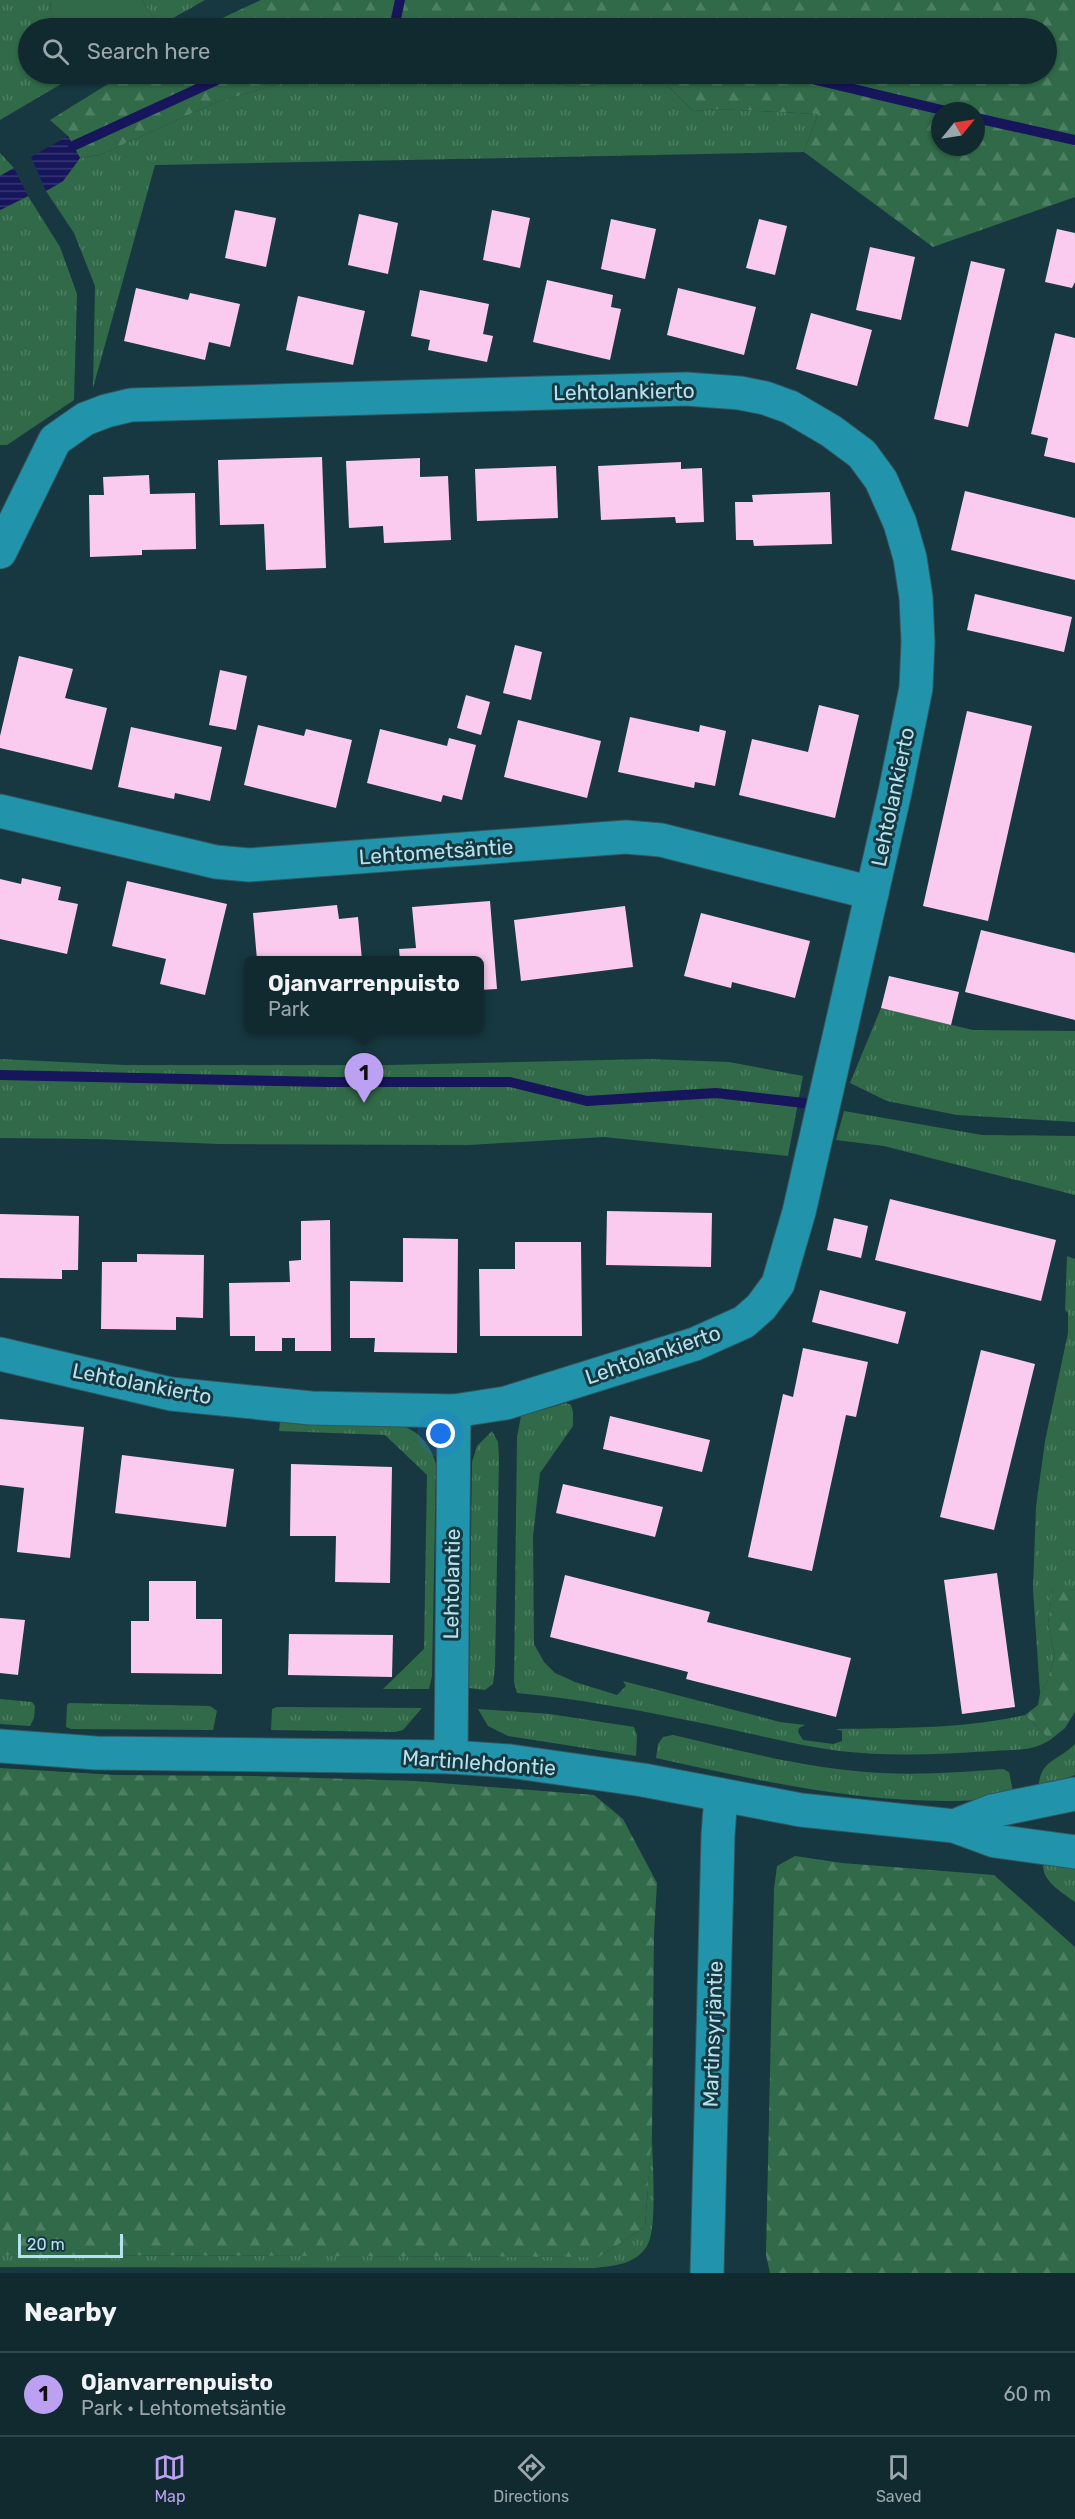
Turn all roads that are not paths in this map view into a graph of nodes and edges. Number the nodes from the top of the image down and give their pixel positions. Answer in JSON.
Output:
{"nodes":[{"id":1,"x":0,"y":552,"type":"edge"},
{"id":2,"x":0,"y":811,"type":"edge"},
{"id":3,"x":872,"y":893,"type":"junction"},
{"id":4,"x":0,"y":1354,"type":"edge"},
{"id":5,"x":454,"y":1411,"type":"junction"},
{"id":6,"x":0,"y":1746,"type":"edge"},
{"id":7,"x":451,"y":1757,"type":"junction"},
{"id":8,"x":1075,"y":1794,"type":"edge"},
{"id":9,"x":722,"y":1795,"type":"junction"},
{"id":10,"x":954,"y":1826,"type":"junction"},
{"id":11,"x":1075,"y":1852,"type":"edge"},
{"id":12,"x":707,"y":2273,"type":"edge"}],
"edges":[{"from":1,"to":3,"type":"street","name":"Lehtolankierto"},
{"from":2,"to":3,"type":"street","name":"Lehtometsäntie"},
{"from":3,"to":5,"type":"street","name":"Lehtolankierto"},
{"from":4,"to":5,"type":"street","name":"Lehtolankierto"},
{"from":5,"to":7,"type":"street","name":"Lehtolantie"},
{"from":6,"to":7,"type":"street","name":"Martinlehdontie"},
{"from":7,"to":9,"type":"street","name":"Martinlehdontie"},
{"from":8,"to":10,"type":"street","name":"Martinlehdontie"},
{"from":9,"to":10,"type":"street","name":"Martinlehdontie"},
{"from":9,"to":12,"type":"street","name":"Martinsyrjäntie"},
{"from":10,"to":11,"type":"street","name":"Martinlehdontie"}]}
